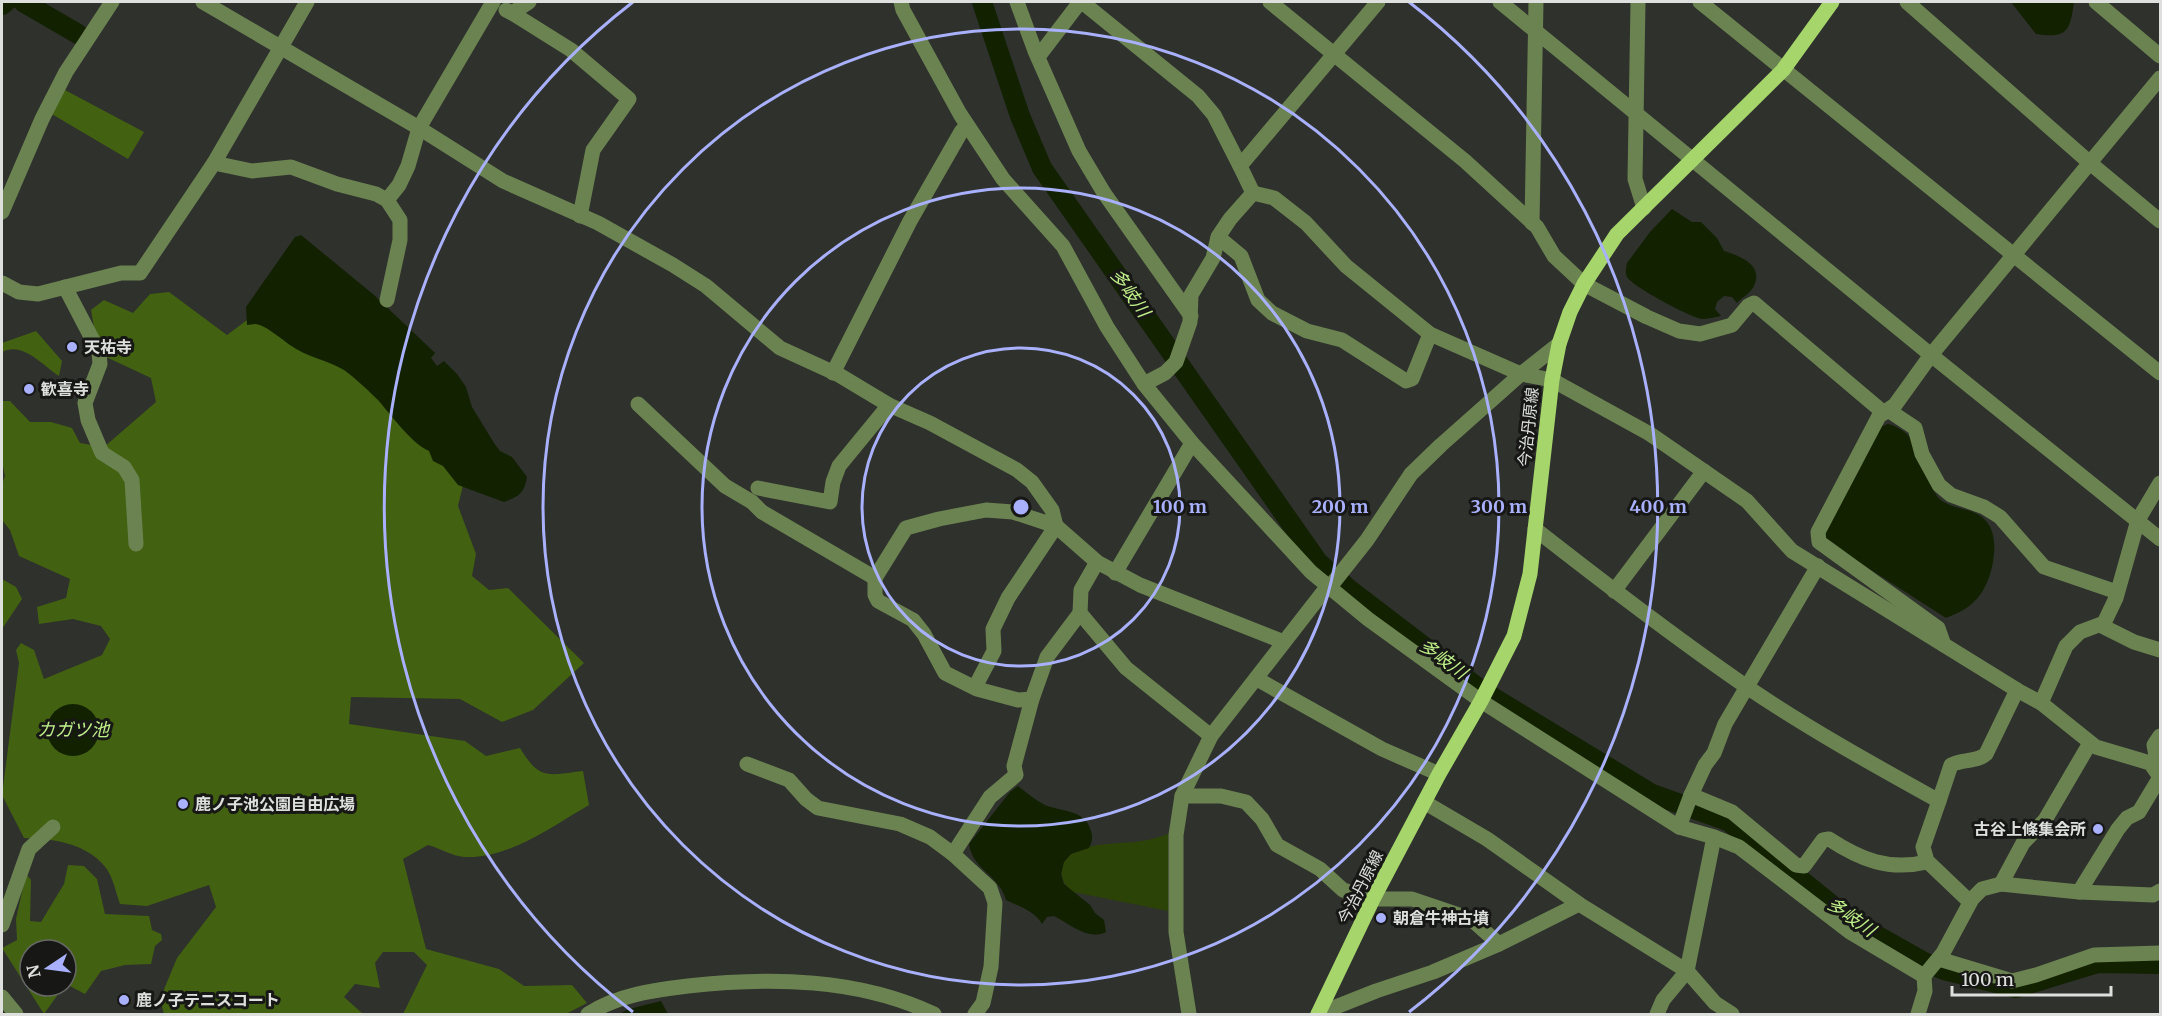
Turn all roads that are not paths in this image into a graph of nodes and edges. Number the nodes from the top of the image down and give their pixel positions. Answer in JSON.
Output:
{"nodes":[{"id":1,"x":112,"y":2,"type":"edge"},
{"id":2,"x":203,"y":2,"type":"edge"},
{"id":3,"x":307,"y":2,"type":"edge"},
{"id":4,"x":493,"y":2,"type":"edge"},
{"id":5,"x":528,"y":2,"type":"edge"},
{"id":6,"x":901,"y":2,"type":"edge"},
{"id":7,"x":1017,"y":2,"type":"edge"},
{"id":8,"x":1081,"y":2,"type":"edge"},
{"id":9,"x":1270,"y":2,"type":"edge"},
{"id":10,"x":1378,"y":2,"type":"edge"},
{"id":11,"x":1500,"y":2,"type":"edge"},
{"id":12,"x":1536,"y":2,"type":"edge"},
{"id":13,"x":1638,"y":2,"type":"edge"},
{"id":14,"x":1700,"y":2,"type":"edge"},
{"id":15,"x":1832,"y":2,"type":"edge"},
{"id":16,"x":1907,"y":2,"type":"edge"},
{"id":17,"x":2096,"y":2,"type":"edge"},
{"id":18,"x":512,"y":14,"type":"junction"},
{"id":19,"x":1536,"y":31,"type":"junction"},
{"id":20,"x":280,"y":46,"type":"junction"},
{"id":21,"x":1335,"y":55,"type":"junction"},
{"id":22,"x":2160,"y":56,"type":"edge"},
{"id":23,"x":1038,"y":57,"type":"junction"},
{"id":24,"x":1783,"y":70,"type":"junction"},
{"id":25,"x":2160,"y":78,"type":"edge"},
{"id":26,"x":1637,"y":113,"type":"junction"},
{"id":27,"x":967,"y":125,"type":"junction"},
{"id":28,"x":419,"y":128,"type":"junction"},
{"id":29,"x":1694,"y":160,"type":"junction"},
{"id":30,"x":214,"y":163,"type":"junction"},
{"id":31,"x":2090,"y":164,"type":"junction"},
{"id":32,"x":1240,"y":166,"type":"junction"},
{"id":33,"x":1253,"y":193,"type":"junction"},
{"id":34,"x":387,"y":200,"type":"junction"},
{"id":35,"x":1644,"y":208,"type":"junction"},
{"id":36,"x":2,"y":212,"type":"edge"},
{"id":37,"x":580,"y":216,"type":"junction"},
{"id":38,"x":2160,"y":221,"type":"edge"},
{"id":39,"x":1532,"y":223,"type":"junction"},
{"id":40,"x":1218,"y":237,"type":"junction"},
{"id":41,"x":2013,"y":256,"type":"junction"},
{"id":42,"x":2,"y":283,"type":"edge"},
{"id":43,"x":1584,"y":284,"type":"junction"},
{"id":44,"x":65,"y":287,"type":"junction"},
{"id":45,"x":387,"y":300,"type":"dead end"},
{"id":46,"x":1191,"y":316,"type":"junction"},
{"id":47,"x":1430,"y":333,"type":"junction"},
{"id":48,"x":1559,"y":344,"type":"junction"},
{"id":49,"x":1931,"y":355,"type":"junction"},
{"id":50,"x":833,"y":373,"type":"junction"},
{"id":51,"x":2160,"y":373,"type":"edge"},
{"id":52,"x":1521,"y":374,"type":"junction"},
{"id":53,"x":1552,"y":380,"type":"junction"},
{"id":54,"x":1144,"y":384,"type":"junction"},
{"id":55,"x":638,"y":404,"type":"dead end"},
{"id":56,"x":889,"y":405,"type":"junction"},
{"id":57,"x":1886,"y":411,"type":"junction"},
{"id":58,"x":1192,"y":442,"type":"junction"},
{"id":59,"x":1704,"y":471,"type":"junction"},
{"id":60,"x":2160,"y":483,"type":"edge"},
{"id":61,"x":758,"y":488,"type":"dead end"},
{"id":62,"x":2138,"y":520,"type":"junction"},
{"id":63,"x":1056,"y":526,"type":"junction"},
{"id":64,"x":1535,"y":529,"type":"junction"},
{"id":65,"x":2160,"y":539,"type":"edge"},
{"id":66,"x":136,"y":544,"type":"dead end"},
{"id":67,"x":1096,"y":562,"type":"junction"},
{"id":68,"x":1818,"y":566,"type":"junction"},
{"id":69,"x":1115,"y":573,"type":"junction"},
{"id":70,"x":875,"y":578,"type":"junction"},
{"id":71,"x":1327,"y":587,"type":"junction"},
{"id":72,"x":1614,"y":591,"type":"junction"},
{"id":73,"x":2117,"y":592,"type":"junction"},
{"id":74,"x":1080,"y":613,"type":"junction"},
{"id":75,"x":2100,"y":625,"type":"junction"},
{"id":76,"x":1284,"y":642,"type":"junction"},
{"id":77,"x":1944,"y":645,"type":"junction"},
{"id":78,"x":2160,"y":650,"type":"edge"},
{"id":79,"x":1257,"y":679,"type":"junction"},
{"id":80,"x":975,"y":687,"type":"junction"},
{"id":81,"x":1748,"y":687,"type":"junction"},
{"id":82,"x":2017,"y":690,"type":"junction"},
{"id":83,"x":1032,"y":699,"type":"junction"},
{"id":84,"x":1481,"y":701,"type":"junction"},
{"id":85,"x":2041,"y":703,"type":"junction"},
{"id":86,"x":1211,"y":736,"type":"junction"},
{"id":87,"x":2160,"y":736,"type":"edge"},
{"id":88,"x":2090,"y":743,"type":"junction"},
{"id":89,"x":747,"y":764,"type":"dead end"},
{"id":90,"x":1439,"y":774,"type":"junction"},
{"id":91,"x":2160,"y":777,"type":"edge"},
{"id":92,"x":1692,"y":795,"type":"junction"},
{"id":93,"x":1182,"y":796,"type":"junction"},
{"id":94,"x":1940,"y":801,"type":"junction"},
{"id":95,"x":1424,"y":802,"type":"junction"},
{"id":96,"x":53,"y":827,"type":"dead end"},
{"id":97,"x":1679,"y":827,"type":"junction"},
{"id":98,"x":1714,"y":837,"type":"junction"},
{"id":99,"x":953,"y":854,"type":"junction"},
{"id":100,"x":1928,"y":862,"type":"junction"},
{"id":101,"x":2001,"y":884,"type":"junction"},
{"id":102,"x":2160,"y":891,"type":"edge"},
{"id":103,"x":2079,"y":892,"type":"junction"},
{"id":104,"x":1373,"y":900,"type":"junction"},
{"id":105,"x":1970,"y":902,"type":"junction"},
{"id":106,"x":1579,"y":904,"type":"junction"},
{"id":107,"x":2,"y":925,"type":"edge"},
{"id":108,"x":1500,"y":944,"type":"junction"},
{"id":109,"x":2160,"y":953,"type":"edge"},
{"id":110,"x":1939,"y":959,"type":"junction"},
{"id":111,"x":1687,"y":971,"type":"junction"},
{"id":112,"x":1927,"y":973,"type":"junction"},
{"id":113,"x":2,"y":997,"type":"edge"},
{"id":114,"x":16,"y":1014,"type":"edge"},
{"id":115,"x":588,"y":1014,"type":"edge"},
{"id":116,"x":934,"y":1014,"type":"edge"},
{"id":117,"x":975,"y":1014,"type":"edge"},
{"id":118,"x":1189,"y":1014,"type":"edge"},
{"id":119,"x":1318,"y":1014,"type":"edge"},
{"id":120,"x":1657,"y":1014,"type":"edge"},
{"id":121,"x":1732,"y":1014,"type":"edge"},
{"id":122,"x":1918,"y":1014,"type":"edge"}],
"edges":[{"from":1,"to":36,"type":"street"},
{"from":2,"to":20,"type":"street"},
{"from":3,"to":20,"type":"street"},
{"from":4,"to":18,"type":"street"},
{"from":4,"to":28,"type":"street"},
{"from":5,"to":18,"type":"street"},
{"from":6,"to":27,"type":"street"},
{"from":7,"to":23,"type":"street"},
{"from":8,"to":23,"type":"street"},
{"from":8,"to":32,"type":"street"},
{"from":9,"to":21,"type":"street"},
{"from":10,"to":21,"type":"street"},
{"from":11,"to":19,"type":"street"},
{"from":12,"to":19,"type":"street"},
{"from":13,"to":26,"type":"street"},
{"from":14,"to":24,"type":"street"},
{"from":15,"to":24,"type":"main road","name":"今治丹原線"},
{"from":16,"to":31,"type":"street"},
{"from":17,"to":22,"type":"street"},
{"from":18,"to":37,"type":"street"},
{"from":19,"to":26,"type":"street"},
{"from":19,"to":39,"type":"street"},
{"from":20,"to":28,"type":"street"},
{"from":20,"to":30,"type":"street"},
{"from":21,"to":32,"type":"street"},
{"from":21,"to":39,"type":"street"},
{"from":23,"to":46,"type":"street"},
{"from":24,"to":29,"type":"main road","name":"今治丹原線"},
{"from":24,"to":41,"type":"street"},
{"from":25,"to":31,"type":"street"},
{"from":26,"to":29,"type":"street"},
{"from":26,"to":35,"type":"street"},
{"from":27,"to":50,"type":"street"},
{"from":27,"to":54,"type":"street"},
{"from":28,"to":34,"type":"street"},
{"from":28,"to":37,"type":"street"},
{"from":29,"to":35,"type":"main road","name":"今治丹原線"},
{"from":29,"to":49,"type":"street"},
{"from":30,"to":34,"type":"street"},
{"from":30,"to":44,"type":"street"},
{"from":31,"to":38,"type":"street"},
{"from":31,"to":41,"type":"street"},
{"from":32,"to":33,"type":"street"},
{"from":33,"to":40,"type":"street"},
{"from":33,"to":47,"type":"street"},
{"from":34,"to":45,"type":"street"},
{"from":35,"to":43,"type":"main road","name":"今治丹原線"},
{"from":37,"to":50,"type":"street"},
{"from":39,"to":43,"type":"street"},
{"from":40,"to":46,"type":"street"},
{"from":40,"to":47,"type":"street"},
{"from":41,"to":49,"type":"street"},
{"from":41,"to":51,"type":"street"},
{"from":42,"to":44,"type":"street"},
{"from":43,"to":48,"type":"main road","name":"今治丹原線"},
{"from":43,"to":57,"type":"street"},
{"from":44,"to":66,"type":"street"},
{"from":46,"to":54,"type":"street"},
{"from":47,"to":52,"type":"street"},
{"from":48,"to":52,"type":"street"},
{"from":48,"to":53,"type":"main road","name":"今治丹原線"},
{"from":49,"to":57,"type":"street"},
{"from":49,"to":62,"type":"street"},
{"from":50,"to":56,"type":"street"},
{"from":52,"to":53,"type":"street"},
{"from":52,"to":71,"type":"street"},
{"from":53,"to":59,"type":"street"},
{"from":53,"to":64,"type":"main road","name":"今治丹原線"},
{"from":54,"to":58,"type":"street"},
{"from":55,"to":70,"type":"street"},
{"from":56,"to":61,"type":"street"},
{"from":56,"to":63,"type":"street"},
{"from":57,"to":73,"type":"street"},
{"from":57,"to":77,"type":"street"},
{"from":58,"to":69,"type":"street"},
{"from":58,"to":71,"type":"street"},
{"from":59,"to":68,"type":"street"},
{"from":59,"to":72,"type":"street"},
{"from":60,"to":62,"type":"street"},
{"from":62,"to":65,"type":"street"},
{"from":62,"to":73,"type":"street"},
{"from":63,"to":67,"type":"street"},
{"from":63,"to":70,"type":"street"},
{"from":63,"to":80,"type":"street"},
{"from":64,"to":72,"type":"street"},
{"from":64,"to":84,"type":"main road","name":"今治丹原線"},
{"from":67,"to":69,"type":"street"},
{"from":67,"to":74,"type":"street"},
{"from":68,"to":77,"type":"street"},
{"from":68,"to":81,"type":"street"},
{"from":69,"to":76,"type":"street"},
{"from":70,"to":80,"type":"street"},
{"from":71,"to":76,"type":"street"},
{"from":71,"to":84,"type":"street"},
{"from":72,"to":81,"type":"street"},
{"from":73,"to":75,"type":"street"},
{"from":74,"to":83,"type":"street"},
{"from":74,"to":86,"type":"street"},
{"from":75,"to":78,"type":"street"},
{"from":75,"to":85,"type":"street"},
{"from":76,"to":79,"type":"street"},
{"from":77,"to":82,"type":"street"},
{"from":79,"to":86,"type":"street"},
{"from":79,"to":90,"type":"street"},
{"from":80,"to":83,"type":"street"},
{"from":81,"to":92,"type":"street"},
{"from":81,"to":94,"type":"street"},
{"from":82,"to":85,"type":"street"},
{"from":82,"to":94,"type":"street"},
{"from":83,"to":99,"type":"street"},
{"from":84,"to":90,"type":"main road","name":"今治丹原線"},
{"from":84,"to":97,"type":"street"},
{"from":85,"to":88,"type":"street"},
{"from":86,"to":93,"type":"street"},
{"from":87,"to":91,"type":"street"},
{"from":88,"to":91,"type":"street"},
{"from":88,"to":101,"type":"street"},
{"from":89,"to":99,"type":"street"},
{"from":90,"to":95,"type":"main road","name":"今治丹原線"},
{"from":91,"to":103,"type":"street"},
{"from":92,"to":97,"type":"street"},
{"from":92,"to":100,"type":"street"},
{"from":93,"to":104,"type":"street"},
{"from":93,"to":118,"type":"street"},
{"from":94,"to":100,"type":"street"},
{"from":95,"to":104,"type":"main road","name":"今治丹原線"},
{"from":95,"to":106,"type":"street"},
{"from":96,"to":107,"type":"street"},
{"from":97,"to":98,"type":"street"},
{"from":98,"to":111,"type":"street"},
{"from":98,"to":112,"type":"street"},
{"from":99,"to":117,"type":"street"},
{"from":100,"to":105,"type":"street"},
{"from":101,"to":103,"type":"street"},
{"from":101,"to":105,"type":"street"},
{"from":102,"to":103,"type":"street"},
{"from":104,"to":108,"type":"street"},
{"from":104,"to":119,"type":"main road","name":"今治丹原線"},
{"from":105,"to":110,"type":"street"},
{"from":106,"to":108,"type":"street"},
{"from":106,"to":111,"type":"street"},
{"from":108,"to":119,"type":"street"},
{"from":109,"to":110,"type":"street"},
{"from":110,"to":112,"type":"street"},
{"from":111,"to":120,"type":"street"},
{"from":111,"to":121,"type":"street"},
{"from":112,"to":122,"type":"street"},
{"from":113,"to":114,"type":"street"},
{"from":115,"to":116,"type":"street"}]}
